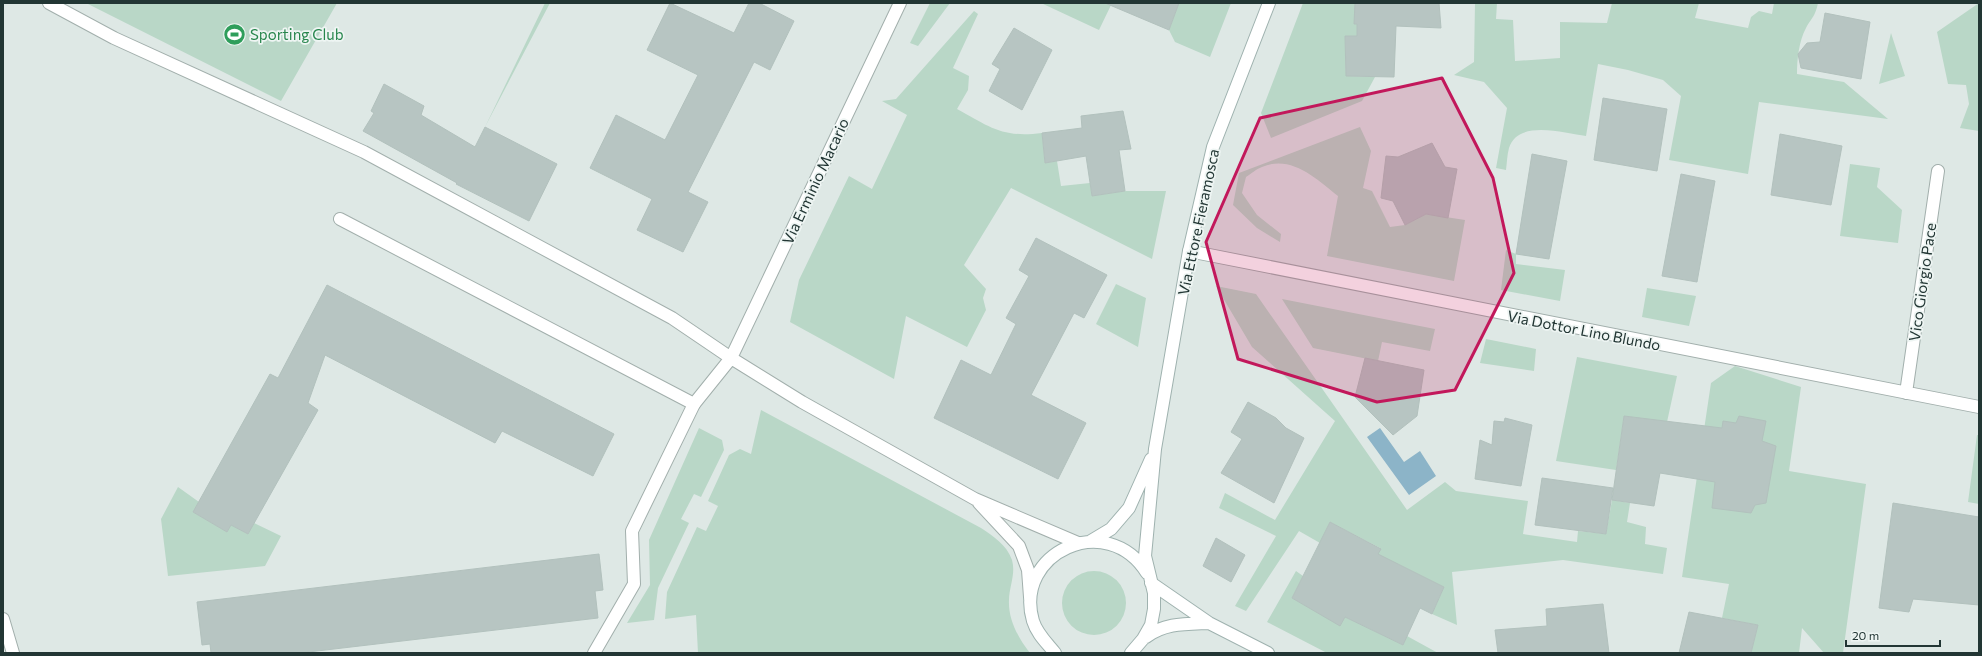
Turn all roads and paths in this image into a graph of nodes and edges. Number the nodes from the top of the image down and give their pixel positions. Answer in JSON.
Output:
{"nodes":[{"id":1,"x":49,"y":3,"type":"edge"},
{"id":2,"x":900,"y":3,"type":"edge"},
{"id":3,"x":1269,"y":3,"type":"edge"},
{"id":4,"x":1938,"y":171,"type":"dead end"},
{"id":5,"x":340,"y":219,"type":"dead end"},
{"id":6,"x":1189,"y":252,"type":"junction"},
{"id":7,"x":731,"y":358,"type":"junction"},
{"id":8,"x":1906,"y":393,"type":"junction"},
{"id":9,"x":694,"y":404,"type":"junction"},
{"id":10,"x":1979,"y":407,"type":"edge"},
{"id":11,"x":1155,"y":449,"type":"junction"},
{"id":12,"x":975,"y":499,"type":"junction"},
{"id":13,"x":1091,"y":541,"type":"junction"},
{"id":14,"x":1078,"y":543,"type":"junction"},
{"id":15,"x":1150,"y":580,"type":"junction"},
{"id":16,"x":1031,"y":602,"type":"junction"},
{"id":17,"x":3,"y":619,"type":"edge"},
{"id":18,"x":1208,"y":623,"type":"junction"},
{"id":19,"x":1134,"y":648,"type":"edge"},
{"id":20,"x":13,"y":653,"type":"edge"},
{"id":21,"x":594,"y":653,"type":"edge"},
{"id":22,"x":1055,"y":653,"type":"edge"},
{"id":23,"x":1268,"y":653,"type":"edge"}],
"edges":[{"from":1,"to":7,"type":"street"},
{"from":2,"to":7,"type":"street","name":"Via Erminio Macario"},
{"from":3,"to":6,"type":"street","name":"Via Ettore Fieramosca"},
{"from":4,"to":8,"type":"street","name":"Vico Giorgio Pace"},
{"from":5,"to":9,"type":"street"},
{"from":6,"to":8,"type":"street","name":"Via Dottor Lino Blundo"},
{"from":6,"to":11,"type":"street","name":"Via Ettore Fieramosca"},
{"from":7,"to":9,"type":"street","name":"Via Erminio Macario"},
{"from":7,"to":12,"type":"street"},
{"from":8,"to":10,"type":"street","name":"Via Dottor Lino Blundo"},
{"from":9,"to":21,"type":"street","name":"Via Erminio Macario"},
{"from":11,"to":13,"type":"street"},
{"from":11,"to":15,"type":"street"},
{"from":12,"to":14,"type":"street"},
{"from":12,"to":16,"type":"street"},
{"from":13,"to":14,"type":"street"},
{"from":13,"to":15,"type":"street"},
{"from":14,"to":16,"type":"street"},
{"from":15,"to":18,"type":"street"},
{"from":15,"to":19,"type":"street"},
{"from":16,"to":22,"type":"street"},
{"from":17,"to":20,"type":"street"},
{"from":18,"to":19,"type":"street"},
{"from":18,"to":23,"type":"street"}]}
